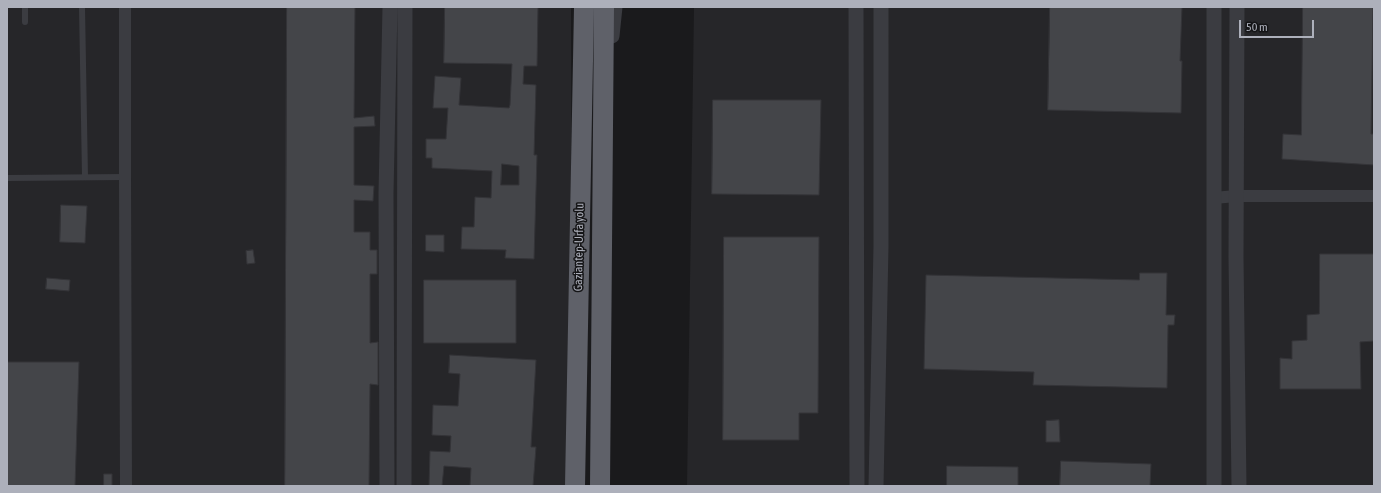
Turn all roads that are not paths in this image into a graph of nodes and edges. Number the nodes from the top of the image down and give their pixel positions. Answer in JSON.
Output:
{"nodes":[{"id":1,"x":25,"y":7,"type":"edge"},
{"id":2,"x":82,"y":7,"type":"edge"},
{"id":3,"x":125,"y":7,"type":"edge"},
{"id":4,"x":390,"y":7,"type":"edge"},
{"id":5,"x":405,"y":7,"type":"edge"},
{"id":6,"x":584,"y":7,"type":"edge"},
{"id":7,"x":604,"y":7,"type":"edge"},
{"id":8,"x":615,"y":7,"type":"edge"},
{"id":9,"x":856,"y":7,"type":"edge"},
{"id":10,"x":881,"y":7,"type":"edge"},
{"id":11,"x":1214,"y":7,"type":"edge"},
{"id":12,"x":1238,"y":7,"type":"edge"},
{"id":13,"x":25,"y":22,"type":"dead end"},
{"id":14,"x":603,"y":113,"type":"junction"},
{"id":15,"x":85,"y":177,"type":"junction"},
{"id":16,"x":125,"y":177,"type":"junction"},
{"id":17,"x":7,"y":178,"type":"edge"},
{"id":18,"x":1236,"y":196,"type":"junction"},
{"id":19,"x":1374,"y":196,"type":"edge"},
{"id":20,"x":1214,"y":198,"type":"junction"},
{"id":21,"x":126,"y":486,"type":"edge"},
{"id":22,"x":387,"y":486,"type":"edge"},
{"id":23,"x":404,"y":486,"type":"edge"},
{"id":24,"x":575,"y":486,"type":"edge"},
{"id":25,"x":600,"y":486,"type":"edge"},
{"id":26,"x":857,"y":486,"type":"edge"},
{"id":27,"x":876,"y":486,"type":"edge"},
{"id":28,"x":1214,"y":486,"type":"edge"},
{"id":29,"x":1239,"y":486,"type":"edge"}],
"edges":[{"from":1,"to":13,"type":"lane"},
{"from":2,"to":15,"type":"lane"},
{"from":3,"to":16,"type":"street"},
{"from":4,"to":22,"type":"street"},
{"from":5,"to":23,"type":"street"},
{"from":6,"to":24,"type":"highway","name":"Gaziantep-Urfa yolu"},
{"from":7,"to":14,"type":"highway","name":"Gaziantep-Urfa yolu"},
{"from":8,"to":14,"type":"street"},
{"from":9,"to":26,"type":"street"},
{"from":10,"to":27,"type":"street"},
{"from":11,"to":20,"type":"street"},
{"from":12,"to":18,"type":"street"},
{"from":14,"to":25,"type":"highway","name":"Gaziantep-Urfa yolu"},
{"from":15,"to":16,"type":"lane"},
{"from":15,"to":17,"type":"lane"},
{"from":16,"to":21,"type":"street"},
{"from":18,"to":19,"type":"street"},
{"from":18,"to":20,"type":"street"},
{"from":18,"to":29,"type":"street"},
{"from":20,"to":28,"type":"street"}]}
